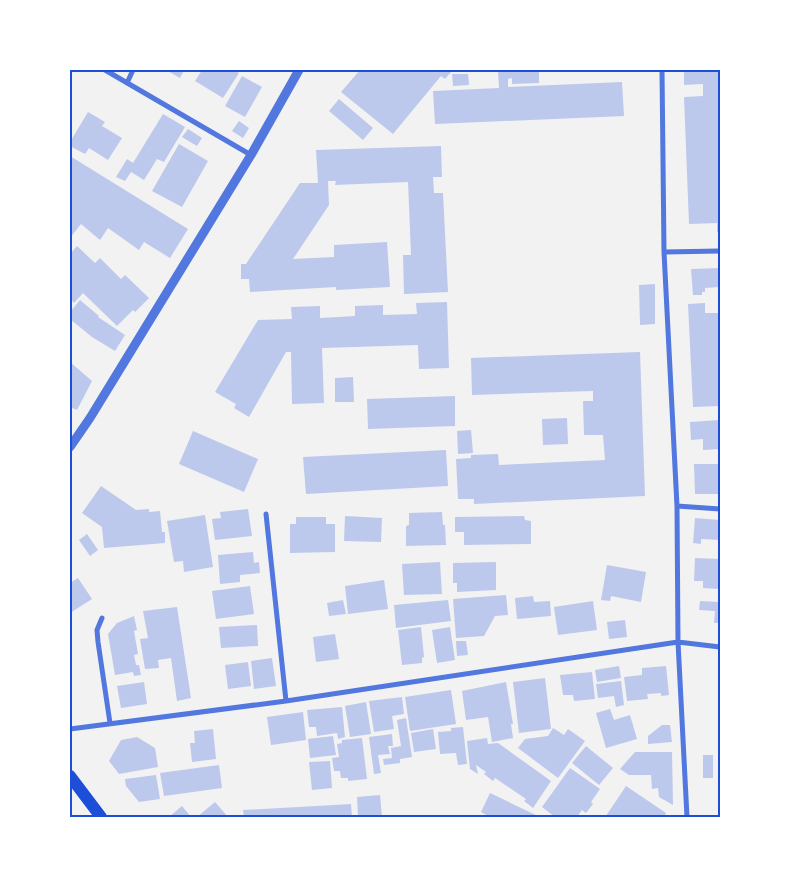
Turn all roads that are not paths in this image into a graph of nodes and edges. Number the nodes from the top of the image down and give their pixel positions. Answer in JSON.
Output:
{"nodes":[{"id":1,"x":105,"y":70,"type":"edge"},
{"id":2,"x":134,"y":70,"type":"edge"},
{"id":3,"x":299,"y":70,"type":"edge"},
{"id":4,"x":662,"y":70,"type":"edge"},
{"id":5,"x":127,"y":83,"type":"junction"},
{"id":6,"x":251,"y":155,"type":"junction"},
{"id":7,"x":720,"y":251,"type":"edge"},
{"id":8,"x":664,"y":252,"type":"junction"},
{"id":9,"x":70,"y":447,"type":"edge"},
{"id":10,"x":677,"y":506,"type":"junction"},
{"id":11,"x":720,"y":509,"type":"edge"},
{"id":12,"x":266,"y":514,"type":"dead end"},
{"id":13,"x":102,"y":618,"type":"dead end"},
{"id":14,"x":678,"y":642,"type":"junction"},
{"id":15,"x":720,"y":647,"type":"edge"},
{"id":16,"x":286,"y":701,"type":"junction"},
{"id":17,"x":110,"y":723,"type":"junction"},
{"id":18,"x":70,"y":729,"type":"edge"},
{"id":19,"x":70,"y":776,"type":"edge"},
{"id":20,"x":101,"y":817,"type":"edge"},
{"id":21,"x":687,"y":817,"type":"edge"}],
"edges":[{"from":1,"to":5,"type":"street"},
{"from":2,"to":5,"type":"street"},
{"from":3,"to":6,"type":"street"},
{"from":4,"to":8,"type":"street"},
{"from":5,"to":6,"type":"street"},
{"from":6,"to":9,"type":"street"},
{"from":7,"to":8,"type":"street"},
{"from":8,"to":10,"type":"street"},
{"from":10,"to":11,"type":"street"},
{"from":10,"to":14,"type":"street"},
{"from":12,"to":16,"type":"street"},
{"from":13,"to":17,"type":"street"},
{"from":14,"to":15,"type":"street"},
{"from":14,"to":16,"type":"street"},
{"from":14,"to":21,"type":"street"},
{"from":16,"to":17,"type":"street"},
{"from":17,"to":18,"type":"street"},
{"from":19,"to":20,"type":"main road"}]}
